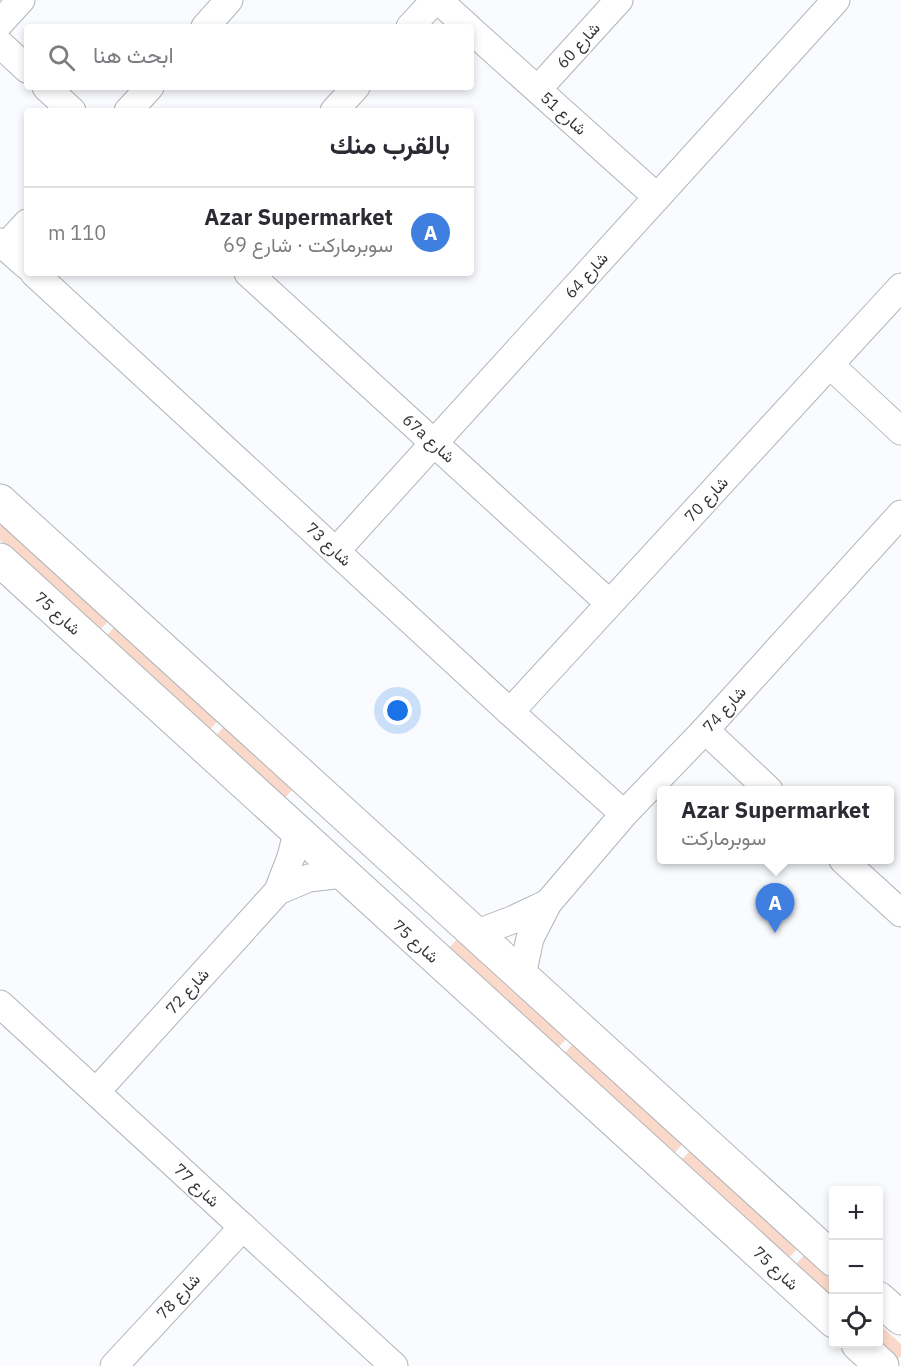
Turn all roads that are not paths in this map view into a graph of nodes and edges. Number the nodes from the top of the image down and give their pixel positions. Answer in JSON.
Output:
{"nodes":[{"id":1,"x":21,"y":0,"type":"edge"},
{"id":2,"x":229,"y":0,"type":"edge"},
{"id":3,"x":436,"y":0,"type":"edge"},
{"id":4,"x":619,"y":0,"type":"edge"},
{"id":5,"x":836,"y":0,"type":"edge"},
{"id":6,"x":0,"y":23,"type":"edge"},
{"id":7,"x":208,"y":24,"type":"edge"},
{"id":8,"x":413,"y":24,"type":"edge"},
{"id":9,"x":464,"y":24,"type":"edge"},
{"id":10,"x":474,"y":32,"type":"edge"},
{"id":11,"x":0,"y":44,"type":"edge"},
{"id":12,"x":24,"y":66,"type":"edge"},
{"id":13,"x":538,"y":89,"type":"junction"},
{"id":14,"x":49,"y":90,"type":"edge"},
{"id":15,"x":147,"y":90,"type":"edge"},
{"id":16,"x":353,"y":90,"type":"edge"},
{"id":17,"x":69,"y":108,"type":"edge"},
{"id":18,"x":131,"y":108,"type":"edge"},
{"id":19,"x":337,"y":108,"type":"edge"},
{"id":20,"x":657,"y":197,"type":"junction"},
{"id":21,"x":24,"y":226,"type":"edge"},
{"id":22,"x":3,"y":244,"type":"edge"},
{"id":23,"x":24,"y":263,"type":"edge"},
{"id":24,"x":37,"y":276,"type":"edge"},
{"id":25,"x":251,"y":276,"type":"edge"},
{"id":26,"x":901,"y":287,"type":"edge"},
{"id":27,"x":830,"y":365,"type":"junction"},
{"id":28,"x":901,"y":431,"type":"edge"},
{"id":29,"x":434,"y":443,"type":"junction"},
{"id":30,"x":0,"y":501,"type":"edge"},
{"id":31,"x":901,"y":514,"type":"edge"},
{"id":32,"x":336,"y":551,"type":"junction"},
{"id":33,"x":0,"y":560,"type":"edge"},
{"id":34,"x":609,"y":603,"type":"junction"},
{"id":35,"x":510,"y":712,"type":"junction"},
{"id":36,"x":705,"y":730,"type":"junction"},
{"id":37,"x":766,"y":786,"type":"edge"},
{"id":38,"x":624,"y":814,"type":"junction"},
{"id":39,"x":297,"y":833,"type":"junction"},
{"id":40,"x":397,"y":862,"type":"junction"},
{"id":41,"x":848,"y":864,"type":"edge"},
{"id":42,"x":343,"y":874,"type":"junction"},
{"id":43,"x":278,"y":891,"type":"junction"},
{"id":44,"x":897,"y":900,"type":"edge"},
{"id":45,"x":548,"y":903,"type":"junction"},
{"id":46,"x":475,"y":934,"type":"junction"},
{"id":47,"x":522,"y":975,"type":"junction"},
{"id":48,"x":0,"y":1004,"type":"edge"},
{"id":49,"x":96,"y":1092,"type":"junction"},
{"id":50,"x":243,"y":1227,"type":"junction"},
{"id":51,"x":829,"y":1255,"type":"edge"},
{"id":52,"x":883,"y":1302,"type":"edge"},
{"id":53,"x":829,"y":1316,"type":"edge"},
{"id":54,"x":901,"y":1318,"type":"edge"},
{"id":55,"x":862,"y":1348,"type":"edge"},
{"id":56,"x":114,"y":1366,"type":"edge"},
{"id":57,"x":394,"y":1366,"type":"edge"},
{"id":58,"x":882,"y":1366,"type":"edge"}],
"edges":[{"from":1,"to":6,"type":"street"},
{"from":2,"to":7,"type":"street"},
{"from":3,"to":8,"type":"street"},
{"from":3,"to":9,"type":"street","name":"شارع 51"},
{"from":4,"to":13,"type":"street","name":"شارع 60"},
{"from":5,"to":20,"type":"street","name":"شارع 64"},
{"from":10,"to":13,"type":"street","name":"شارع 51"},
{"from":11,"to":12,"type":"street"},
{"from":13,"to":20,"type":"street","name":"شارع 51"},
{"from":14,"to":17,"type":"street"},
{"from":15,"to":18,"type":"street"},
{"from":16,"to":19,"type":"street"},
{"from":20,"to":29,"type":"street","name":"شارع 64"},
{"from":21,"to":22,"type":"street"},
{"from":22,"to":23,"type":"street"},
{"from":24,"to":32,"type":"street","name":"شارع 73"},
{"from":25,"to":29,"type":"street","name":"67a شارع"},
{"from":26,"to":27,"type":"street","name":"شارع 70"},
{"from":27,"to":28,"type":"street"},
{"from":27,"to":34,"type":"street","name":"شارع 70"},
{"from":29,"to":32,"type":"street","name":"شارع 64"},
{"from":29,"to":34,"type":"street","name":"67a شارع"},
{"from":30,"to":40,"type":"street"},
{"from":31,"to":36,"type":"street","name":"شارع 74"},
{"from":32,"to":35,"type":"street","name":"شارع 73"},
{"from":33,"to":39,"type":"street","name":"شارع 75"},
{"from":34,"to":35,"type":"street","name":"شارع 70"},
{"from":35,"to":38,"type":"street","name":"شارع 73"},
{"from":36,"to":37,"type":"street"},
{"from":36,"to":38,"type":"street","name":"شارع 74"},
{"from":38,"to":45,"type":"street","name":"شارع 74"},
{"from":39,"to":40,"type":"street"},
{"from":39,"to":42,"type":"street","name":"شارع 75"},
{"from":39,"to":43,"type":"street","name":"شارع 72"},
{"from":40,"to":46,"type":"street"},
{"from":41,"to":44,"type":"street"},
{"from":42,"to":43,"type":"street","name":"شارع 72"},
{"from":42,"to":53,"type":"street","name":"شارع 75"},
{"from":43,"to":49,"type":"street","name":"شارع 72"},
{"from":45,"to":46,"type":"street","name":"شارع 74"},
{"from":45,"to":47,"type":"street","name":"شارع 74"},
{"from":46,"to":47,"type":"street"},
{"from":47,"to":51,"type":"street"},
{"from":48,"to":49,"type":"street","name":"شارع 77"},
{"from":49,"to":50,"type":"street","name":"شارع 77"},
{"from":50,"to":56,"type":"street","name":"شارع 78"},
{"from":50,"to":57,"type":"street","name":"شارع 77"},
{"from":52,"to":54,"type":"street"},
{"from":55,"to":58,"type":"street"}]}
